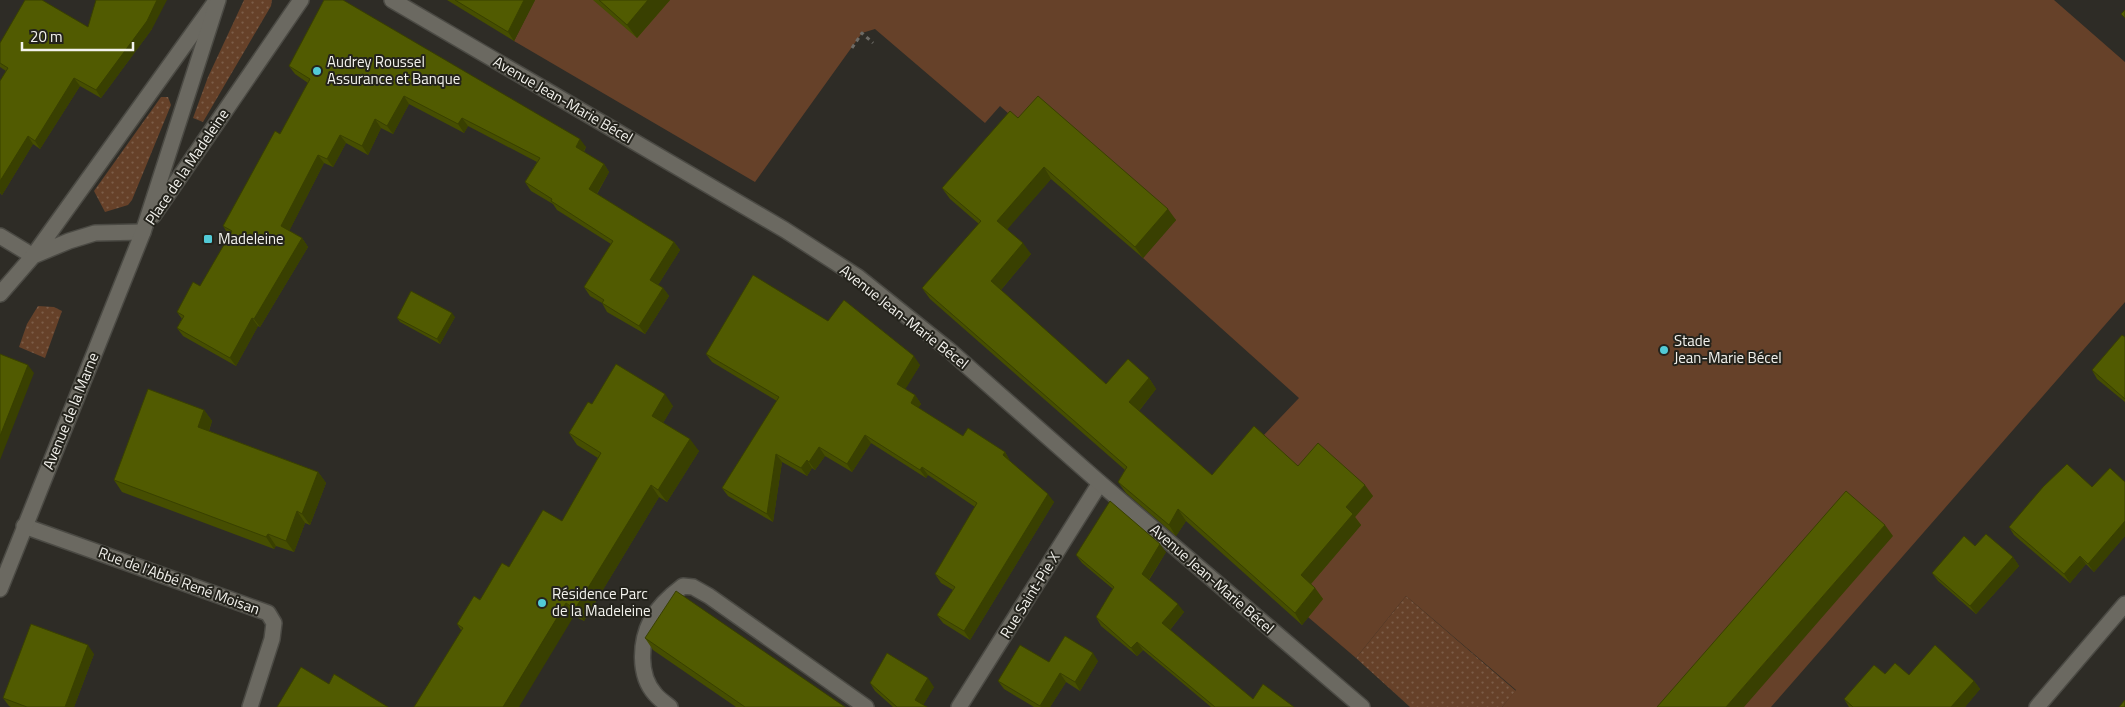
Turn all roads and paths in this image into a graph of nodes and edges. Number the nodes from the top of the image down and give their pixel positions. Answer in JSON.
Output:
{"nodes":[{"id":1,"x":217,"y":0,"type":"edge"},
{"id":2,"x":301,"y":0,"type":"edge"},
{"id":3,"x":392,"y":0,"type":"edge"},
{"id":4,"x":873,"y":43,"type":"dead end"},
{"id":5,"x":852,"y":48,"type":"dead end"},
{"id":6,"x":143,"y":232,"type":"junction"},
{"id":7,"x":0,"y":236,"type":"edge"},
{"id":8,"x":33,"y":256,"type":"junction"},
{"id":9,"x":0,"y":294,"type":"edge"},
{"id":10,"x":1100,"y":483,"type":"junction"},
{"id":11,"x":24,"y":526,"type":"junction"},
{"id":12,"x":0,"y":589,"type":"edge"},
{"id":13,"x":2125,"y":604,"type":"edge"},
{"id":14,"x":250,"y":707,"type":"edge"},
{"id":15,"x":670,"y":707,"type":"edge"},
{"id":16,"x":866,"y":707,"type":"edge"},
{"id":17,"x":959,"y":707,"type":"edge"},
{"id":18,"x":1362,"y":707,"type":"edge"},
{"id":19,"x":2037,"y":707,"type":"edge"}],
"edges":[{"from":1,"to":6,"type":"street","name":"Place de la Madeleine"},
{"from":1,"to":8,"type":"street"},
{"from":2,"to":6,"type":"street","name":"Place de la Madeleine"},
{"from":3,"to":10,"type":"street","name":"Avenue Jean-Marie Bécel"},
{"from":4,"to":5,"type":"path"},
{"from":6,"to":8,"type":"street"},
{"from":6,"to":11,"type":"street","name":"Avenue de la Marne"},
{"from":7,"to":8,"type":"street"},
{"from":8,"to":9,"type":"street"},
{"from":10,"to":17,"type":"street","name":"Rue Saint-Pie X"},
{"from":10,"to":18,"type":"street","name":"Avenue Jean-Marie Bécel"},
{"from":11,"to":12,"type":"street","name":"Avenue de la Marne"},
{"from":11,"to":14,"type":"street","name":"Rue de l'Abbé René Moisan"},
{"from":13,"to":19,"type":"street"},
{"from":15,"to":16,"type":"street"}]}
